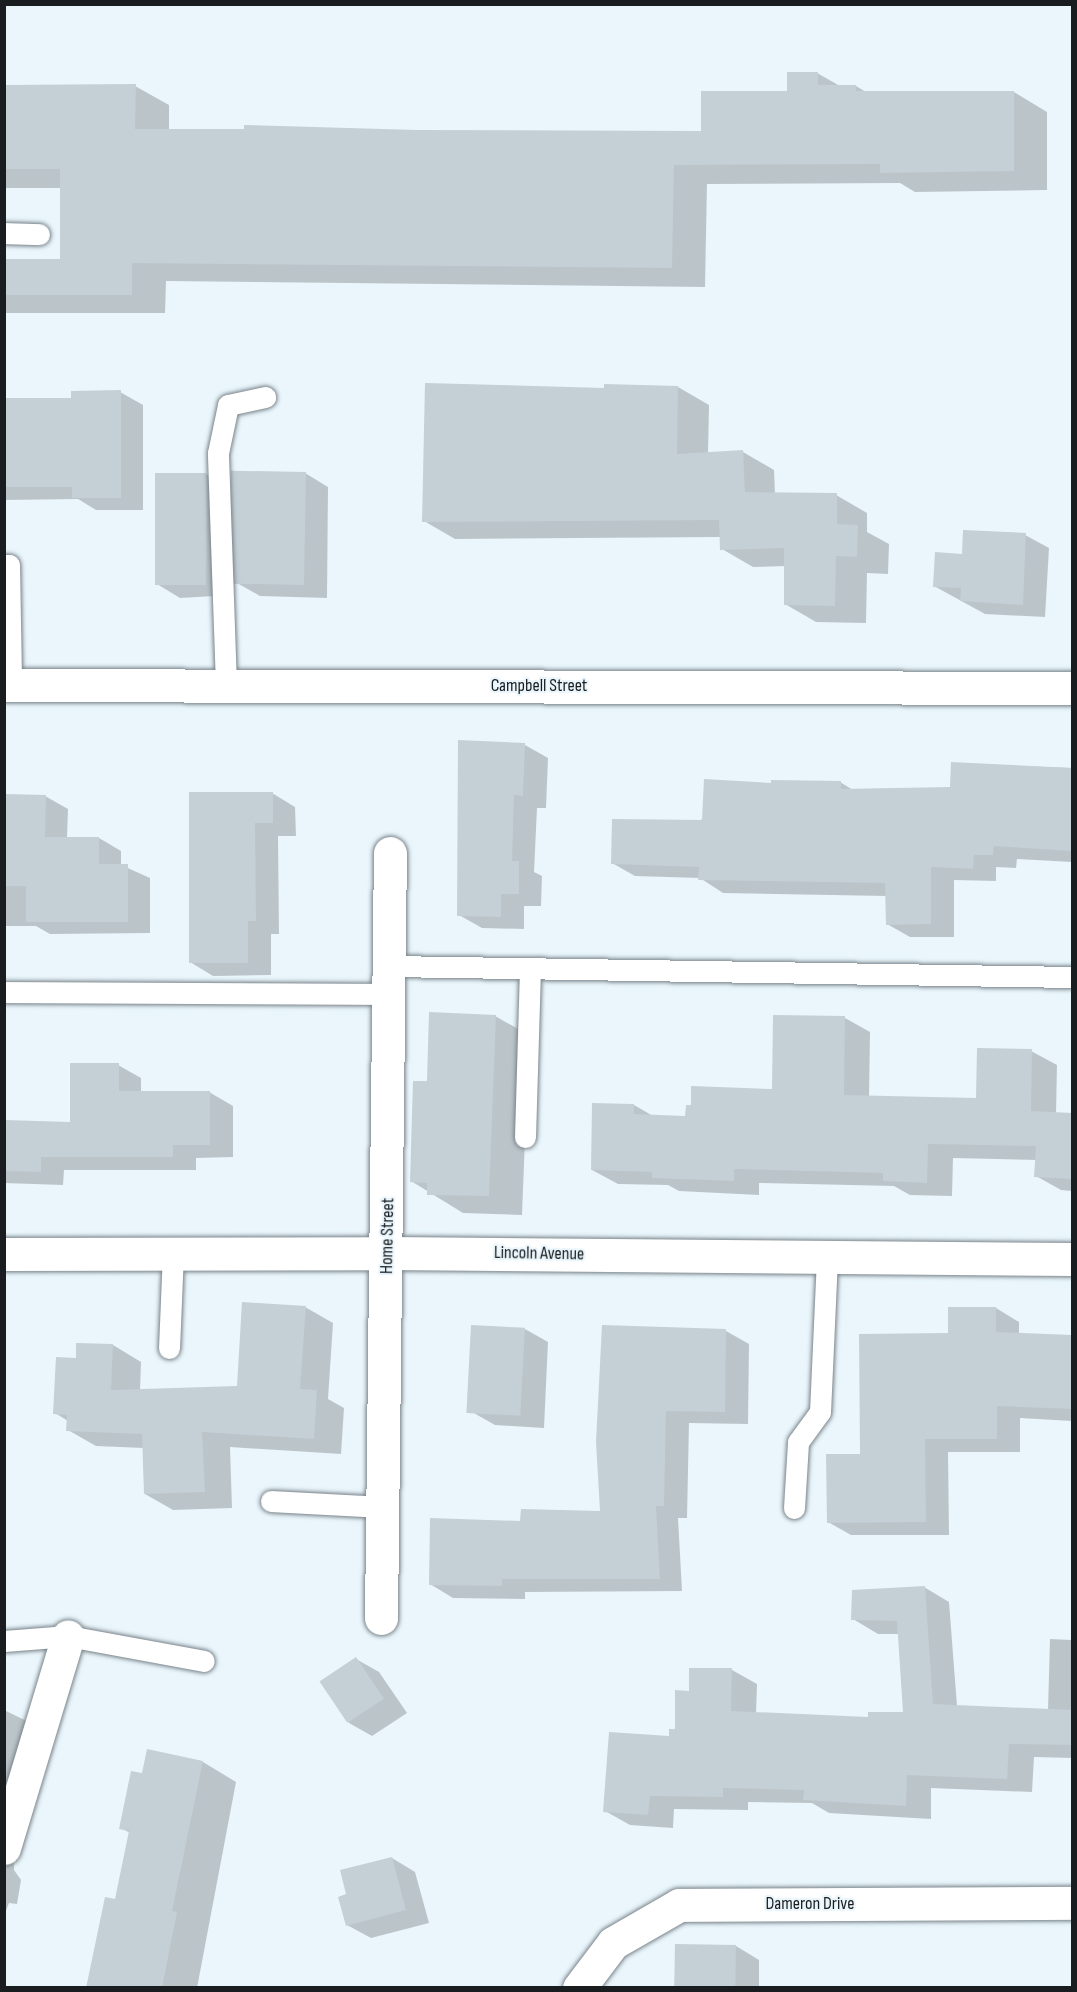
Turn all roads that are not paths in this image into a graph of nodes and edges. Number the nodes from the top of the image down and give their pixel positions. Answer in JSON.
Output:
{"nodes":[{"id":1,"x":4,"y":233,"type":"edge"},
{"id":2,"x":39,"y":234,"type":"dead end"},
{"id":3,"x":265,"y":397,"type":"dead end"},
{"id":4,"x":4,"y":565,"type":"edge"},
{"id":5,"x":8,"y":685,"type":"edge"},
{"id":6,"x":226,"y":685,"type":"junction"},
{"id":7,"x":1072,"y":688,"type":"edge"},
{"id":8,"x":390,"y":853,"type":"dead end"},
{"id":9,"x":530,"y":969,"type":"junction"},
{"id":10,"x":1072,"y":977,"type":"edge"},
{"id":11,"x":389,"y":980,"type":"junction"},
{"id":12,"x":4,"y":992,"type":"edge"},
{"id":13,"x":525,"y":1137,"type":"dead end"},
{"id":14,"x":388,"y":1252,"type":"junction"},
{"id":15,"x":173,"y":1253,"type":"junction"},
{"id":16,"x":4,"y":1254,"type":"edge"},
{"id":17,"x":827,"y":1257,"type":"junction"},
{"id":18,"x":1072,"y":1259,"type":"edge"},
{"id":19,"x":170,"y":1348,"type":"dead end"},
{"id":20,"x":271,"y":1501,"type":"dead end"},
{"id":21,"x":382,"y":1507,"type":"junction"},
{"id":22,"x":794,"y":1508,"type":"dead end"},
{"id":23,"x":381,"y":1618,"type":"dead end"},
{"id":24,"x":68,"y":1636,"type":"junction"},
{"id":25,"x":4,"y":1641,"type":"edge"},
{"id":26,"x":204,"y":1661,"type":"dead end"},
{"id":27,"x":4,"y":1848,"type":"edge"},
{"id":28,"x":1072,"y":1903,"type":"edge"},
{"id":29,"x":579,"y":1988,"type":"edge"}],
"edges":[{"from":1,"to":2,"type":"lane"},
{"from":3,"to":6,"type":"lane"},
{"from":4,"to":5,"type":"lane"},
{"from":5,"to":6,"type":"street","name":"Campbell Street"},
{"from":6,"to":7,"type":"street","name":"Campbell Street"},
{"from":8,"to":11,"type":"street","name":"Home Street"},
{"from":9,"to":10,"type":"lane"},
{"from":9,"to":11,"type":"lane"},
{"from":9,"to":13,"type":"lane"},
{"from":11,"to":12,"type":"lane"},
{"from":11,"to":14,"type":"street","name":"Home Street"},
{"from":14,"to":15,"type":"street","name":"Lincoln Avenue"},
{"from":14,"to":17,"type":"street","name":"Lincoln Avenue"},
{"from":14,"to":21,"type":"street","name":"Home Street"},
{"from":15,"to":16,"type":"street","name":"Lincoln Avenue"},
{"from":15,"to":19,"type":"lane"},
{"from":17,"to":18,"type":"street","name":"Lincoln Avenue"},
{"from":17,"to":22,"type":"lane"},
{"from":20,"to":21,"type":"lane"},
{"from":21,"to":23,"type":"street","name":"Home Street"},
{"from":24,"to":25,"type":"lane"},
{"from":24,"to":26,"type":"lane"},
{"from":24,"to":27,"type":"street"},
{"from":28,"to":29,"type":"street","name":"Dameron Drive"}]}
